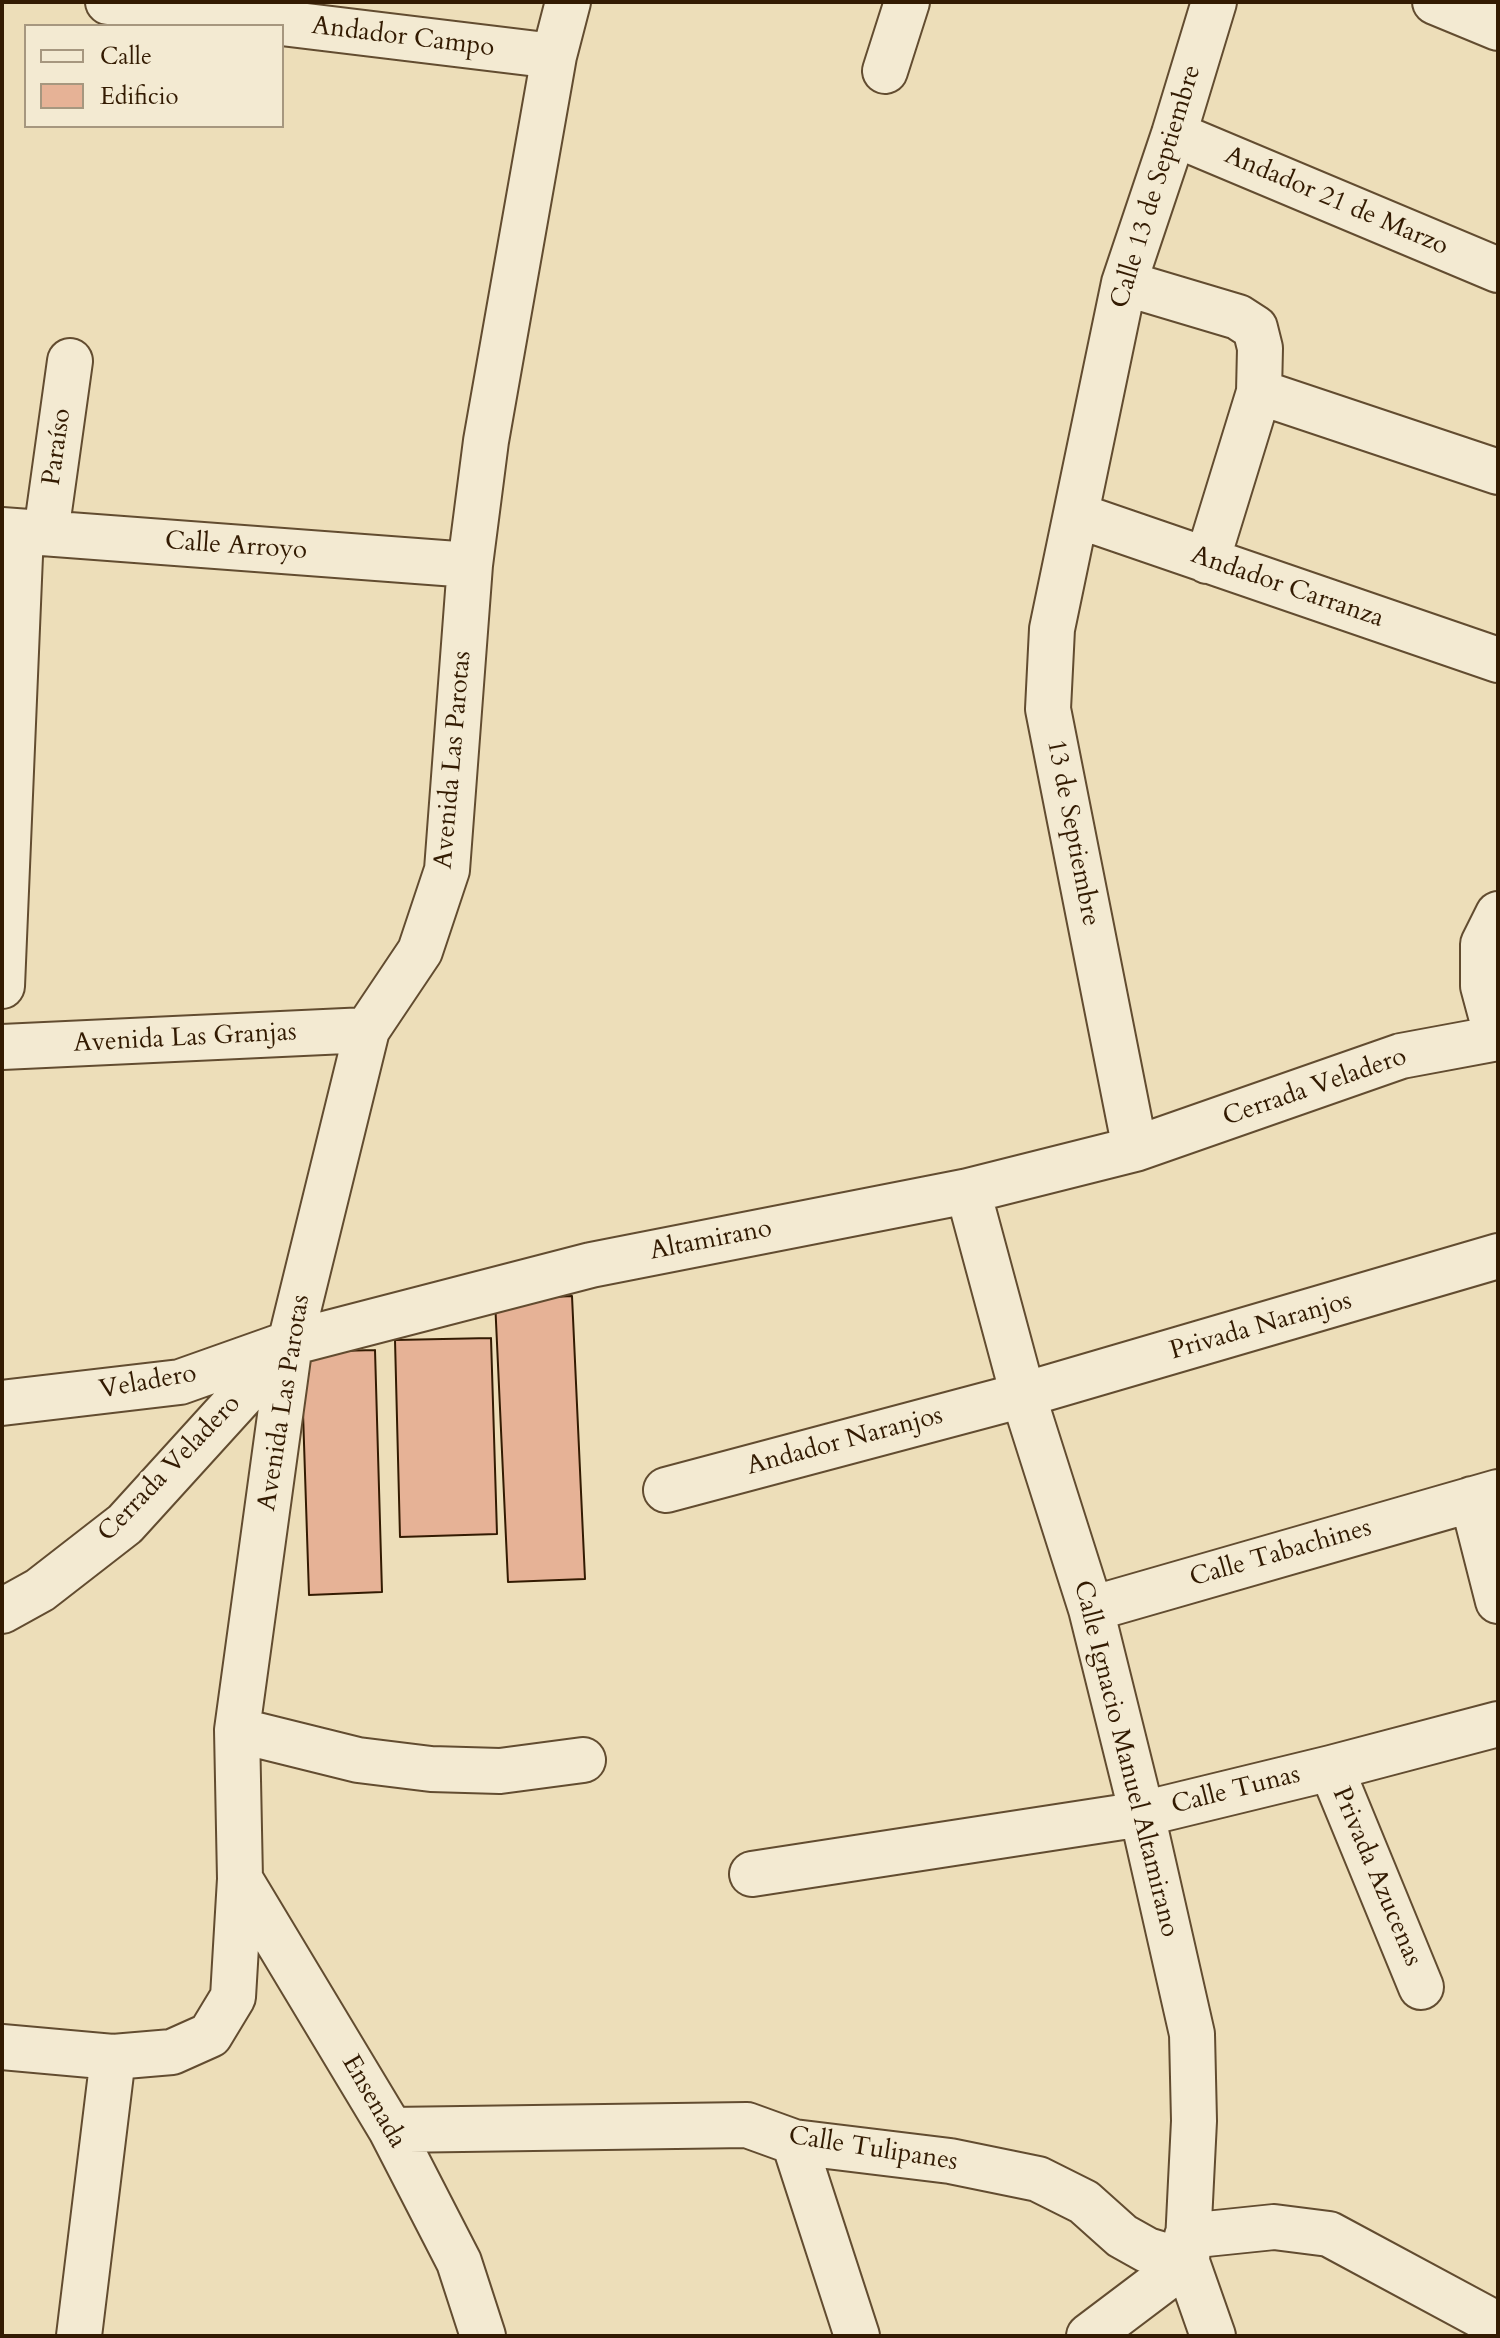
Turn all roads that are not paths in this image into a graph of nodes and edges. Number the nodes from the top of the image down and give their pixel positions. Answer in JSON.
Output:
{"nodes":[{"id":1,"x":568,"y":2,"type":"edge"},
{"id":2,"x":907,"y":2,"type":"edge"},
{"id":3,"x":1214,"y":2,"type":"edge"},
{"id":4,"x":1435,"y":2,"type":"edge"},
{"id":5,"x":120,"y":3,"type":"edge"},
{"id":6,"x":1498,"y":28,"type":"edge"},
{"id":7,"x":554,"y":56,"type":"junction"},
{"id":8,"x":885,"y":71,"type":"dead end"},
{"id":9,"x":1174,"y":134,"type":"junction"},
{"id":10,"x":1498,"y":270,"type":"edge"},
{"id":11,"x":1124,"y":283,"type":"junction"},
{"id":12,"x":70,"y":361,"type":"dead end"},
{"id":13,"x":1259,"y":392,"type":"junction"},
{"id":14,"x":1498,"y":472,"type":"edge"},
{"id":15,"x":1076,"y":515,"type":"junction"},
{"id":16,"x":23,"y":532,"type":"edge"},
{"id":17,"x":472,"y":556,"type":"junction"},
{"id":18,"x":1207,"y":561,"type":"junction"},
{"id":19,"x":1498,"y":660,"type":"edge"},
{"id":20,"x":1498,"y":914,"type":"edge"},
{"id":21,"x":2,"y":986,"type":"edge"},
{"id":22,"x":367,"y":1030,"type":"junction"},
{"id":23,"x":1498,"y":1038,"type":"edge"},
{"id":24,"x":2,"y":1047,"type":"edge"},
{"id":25,"x":1135,"y":1149,"type":"junction"},
{"id":26,"x":968,"y":1191,"type":"junction"},
{"id":27,"x":1498,"y":1256,"type":"edge"},
{"id":28,"x":290,"y":1343,"type":"junction"},
{"id":29,"x":1023,"y":1395,"type":"junction"},
{"id":30,"x":2,"y":1403,"type":"edge"},
{"id":31,"x":666,"y":1490,"type":"dead end"},
{"id":32,"x":1485,"y":1496,"type":"edge"},
{"id":33,"x":1498,"y":1601,"type":"edge"},
{"id":34,"x":1091,"y":1609,"type":"junction"},
{"id":35,"x":2,"y":1611,"type":"edge"},
{"id":36,"x":1498,"y":1724,"type":"edge"},
{"id":37,"x":237,"y":1730,"type":"junction"},
{"id":38,"x":583,"y":1760,"type":"dead end"},
{"id":39,"x":1331,"y":1768,"type":"junction"},
{"id":40,"x":1142,"y":1814,"type":"junction"},
{"id":41,"x":752,"y":1874,"type":"dead end"},
{"id":42,"x":240,"y":1879,"type":"junction"},
{"id":43,"x":1421,"y":1987,"type":"dead end"},
{"id":44,"x":2,"y":2047,"type":"edge"},
{"id":45,"x":113,"y":2057,"type":"junction"},
{"id":46,"x":391,"y":2130,"type":"junction"},
{"id":47,"x":794,"y":2142,"type":"junction"},
{"id":48,"x":1187,"y":2249,"type":"junction"},
{"id":49,"x":1498,"y":2325,"type":"edge"},
{"id":50,"x":79,"y":2336,"type":"edge"},
{"id":51,"x":483,"y":2336,"type":"edge"},
{"id":52,"x":857,"y":2336,"type":"edge"},
{"id":53,"x":1089,"y":2336,"type":"edge"},
{"id":54,"x":1213,"y":2336,"type":"edge"}],
"edges":[{"from":1,"to":7,"type":"street","name":"Avenida Las Parotas"},
{"from":2,"to":8,"type":"street"},
{"from":3,"to":9,"type":"street","name":"Calle 13 de Septiembre"},
{"from":4,"to":6,"type":"street"},
{"from":5,"to":7,"type":"street","name":"Andador Campo"},
{"from":7,"to":17,"type":"street","name":"Avenida Las Parotas"},
{"from":9,"to":10,"type":"street","name":"Andador 21 de Marzo"},
{"from":9,"to":11,"type":"street","name":"Calle 13 de Septiembre"},
{"from":11,"to":13,"type":"street"},
{"from":11,"to":15,"type":"street","name":"Calle 13 de Septiembre"},
{"from":12,"to":16,"type":"street","name":"Paraíso"},
{"from":13,"to":14,"type":"street"},
{"from":13,"to":18,"type":"street"},
{"from":15,"to":18,"type":"street","name":"Andador Carranza"},
{"from":15,"to":25,"type":"street","name":"13 de Septiembre"},
{"from":16,"to":17,"type":"street","name":"Calle Arroyo"},
{"from":16,"to":21,"type":"street","name":"Paraíso"},
{"from":17,"to":22,"type":"street","name":"Avenida Las Parotas"},
{"from":18,"to":19,"type":"street","name":"Andador Carranza"},
{"from":20,"to":23,"type":"street"},
{"from":22,"to":24,"type":"street","name":"Avenida Las Granjas"},
{"from":22,"to":28,"type":"street","name":"Avenida Las Parotas"},
{"from":23,"to":25,"type":"street","name":"Cerrada Veladero"},
{"from":25,"to":26,"type":"street","name":"Altamirano"},
{"from":26,"to":28,"type":"street","name":"Altamirano"},
{"from":26,"to":29,"type":"street","name":"Calle Ignacio Manuel Altamirano"},
{"from":27,"to":29,"type":"street","name":"Privada Naranjos"},
{"from":28,"to":30,"type":"street","name":"Veladero"},
{"from":28,"to":35,"type":"street","name":"Cerrada Veladero"},
{"from":28,"to":37,"type":"street","name":"Avenida Las Parotas"},
{"from":29,"to":31,"type":"street","name":"Andador Naranjos"},
{"from":29,"to":34,"type":"street","name":"Calle Ignacio Manuel Altamirano"},
{"from":32,"to":33,"type":"street"},
{"from":32,"to":34,"type":"street","name":"Calle Tabachines"},
{"from":34,"to":40,"type":"street","name":"Calle Ignacio Manuel Altamirano"},
{"from":36,"to":39,"type":"street","name":"Calle Tunas"},
{"from":37,"to":38,"type":"street"},
{"from":37,"to":42,"type":"street","name":"Avenida Las Parotas"},
{"from":39,"to":40,"type":"street","name":"Calle Tunas"},
{"from":39,"to":43,"type":"street","name":"Privada Azucenas"},
{"from":40,"to":41,"type":"street"},
{"from":40,"to":48,"type":"street","name":"Calle Ignacio Manuel Altamirano"},
{"from":42,"to":45,"type":"street","name":"Avenida Las Parotas"},
{"from":42,"to":46,"type":"street","name":"Ensenada"},
{"from":44,"to":45,"type":"street","name":"Avenida Las Parotas"},
{"from":45,"to":50,"type":"street"},
{"from":46,"to":47,"type":"street","name":"Calle Tulipanes"},
{"from":46,"to":51,"type":"street","name":"Ensenada"},
{"from":47,"to":48,"type":"street","name":"Calle Tulipanes"},
{"from":47,"to":52,"type":"street"},
{"from":48,"to":49,"type":"street","name":"Calle Tulipanes"},
{"from":48,"to":53,"type":"street"},
{"from":48,"to":54,"type":"street","name":"Calle Ignacio Manuel Altamirano"}]}
